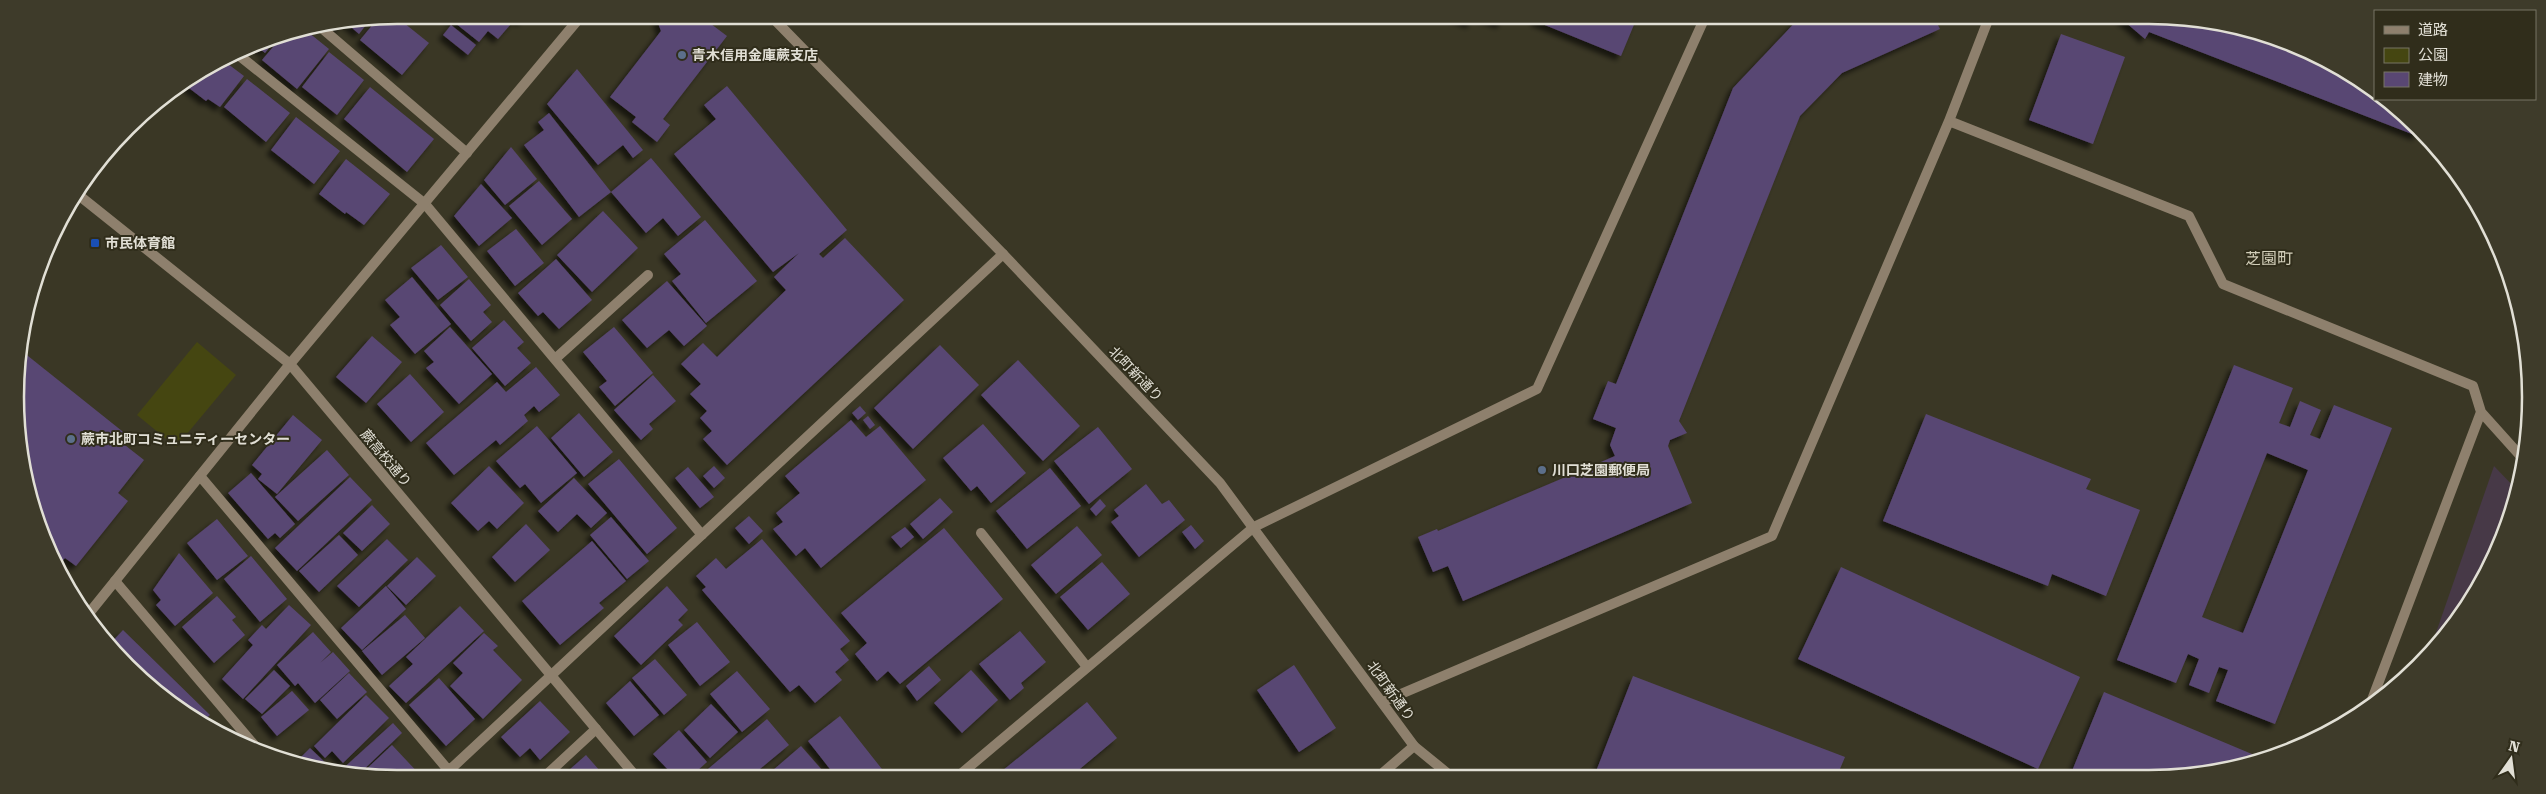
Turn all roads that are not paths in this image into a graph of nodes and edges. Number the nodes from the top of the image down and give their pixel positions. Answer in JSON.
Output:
{"nodes":[{"id":1,"x":574,"y":24,"type":"edge"},
{"id":2,"x":779,"y":24,"type":"edge"},
{"id":3,"x":1702,"y":24,"type":"edge"},
{"id":4,"x":1987,"y":24,"type":"edge"},
{"id":5,"x":325,"y":31,"type":"edge"},
{"id":6,"x":242,"y":58,"type":"edge"},
{"id":7,"x":1949,"y":121,"type":"junction"},
{"id":8,"x":467,"y":153,"type":"junction"},
{"id":9,"x":82,"y":198,"type":"edge"},
{"id":10,"x":425,"y":204,"type":"junction"},
{"id":11,"x":1003,"y":254,"type":"junction"},
{"id":12,"x":648,"y":275,"type":"dead end"},
{"id":13,"x":555,"y":359,"type":"junction"},
{"id":14,"x":290,"y":364,"type":"junction"},
{"id":15,"x":2481,"y":412,"type":"junction"},
{"id":16,"x":2518,"y":453,"type":"edge"},
{"id":17,"x":200,"y":476,"type":"junction"},
{"id":18,"x":1254,"y":527,"type":"junction"},
{"id":19,"x":980,"y":533,"type":"dead end"},
{"id":20,"x":702,"y":535,"type":"junction"},
{"id":21,"x":115,"y":581,"type":"junction"},
{"id":22,"x":91,"y":610,"type":"edge"},
{"id":23,"x":1087,"y":667,"type":"junction"},
{"id":24,"x":550,"y":675,"type":"junction"},
{"id":25,"x":2374,"y":694,"type":"edge"},
{"id":26,"x":1382,"y":702,"type":"junction"},
{"id":27,"x":596,"y":729,"type":"junction"},
{"id":28,"x":250,"y":740,"type":"edge"},
{"id":29,"x":1414,"y":746,"type":"junction"},
{"id":30,"x":448,"y":770,"type":"edge"},
{"id":31,"x":450,"y":770,"type":"edge"},
{"id":32,"x":552,"y":770,"type":"edge"},
{"id":33,"x":631,"y":770,"type":"edge"},
{"id":34,"x":965,"y":770,"type":"edge"},
{"id":35,"x":1386,"y":770,"type":"edge"},
{"id":36,"x":1443,"y":770,"type":"edge"}],
"edges":[{"from":1,"to":8,"type":"street"},
{"from":2,"to":11,"type":"street","name":"北町新通り"},
{"from":3,"to":18,"type":"street"},
{"from":4,"to":7,"type":"street"},
{"from":5,"to":8,"type":"street"},
{"from":6,"to":10,"type":"street"},
{"from":7,"to":15,"type":"street"},
{"from":7,"to":26,"type":"street"},
{"from":8,"to":10,"type":"street"},
{"from":9,"to":14,"type":"street","name":"蕨高校通り"},
{"from":10,"to":13,"type":"street"},
{"from":10,"to":14,"type":"street"},
{"from":11,"to":18,"type":"street","name":"北町新通り"},
{"from":11,"to":20,"type":"street"},
{"from":12,"to":13,"type":"street"},
{"from":13,"to":20,"type":"street"},
{"from":14,"to":17,"type":"street"},
{"from":14,"to":24,"type":"street","name":"蕨高校通り"},
{"from":15,"to":16,"type":"street"},
{"from":15,"to":25,"type":"street"},
{"from":17,"to":21,"type":"street"},
{"from":17,"to":30,"type":"street"},
{"from":18,"to":23,"type":"street"},
{"from":18,"to":26,"type":"street","name":"北町新通り"},
{"from":19,"to":23,"type":"street"},
{"from":20,"to":24,"type":"street"},
{"from":21,"to":22,"type":"street"},
{"from":21,"to":28,"type":"street"},
{"from":23,"to":34,"type":"street"},
{"from":24,"to":27,"type":"street","name":"蕨高校通り"},
{"from":24,"to":31,"type":"street"},
{"from":26,"to":29,"type":"street","name":"北町新通り"},
{"from":27,"to":32,"type":"street"},
{"from":27,"to":33,"type":"street","name":"蕨高校通り"},
{"from":29,"to":35,"type":"street"},
{"from":29,"to":36,"type":"street","name":"北町新通り"}]}
